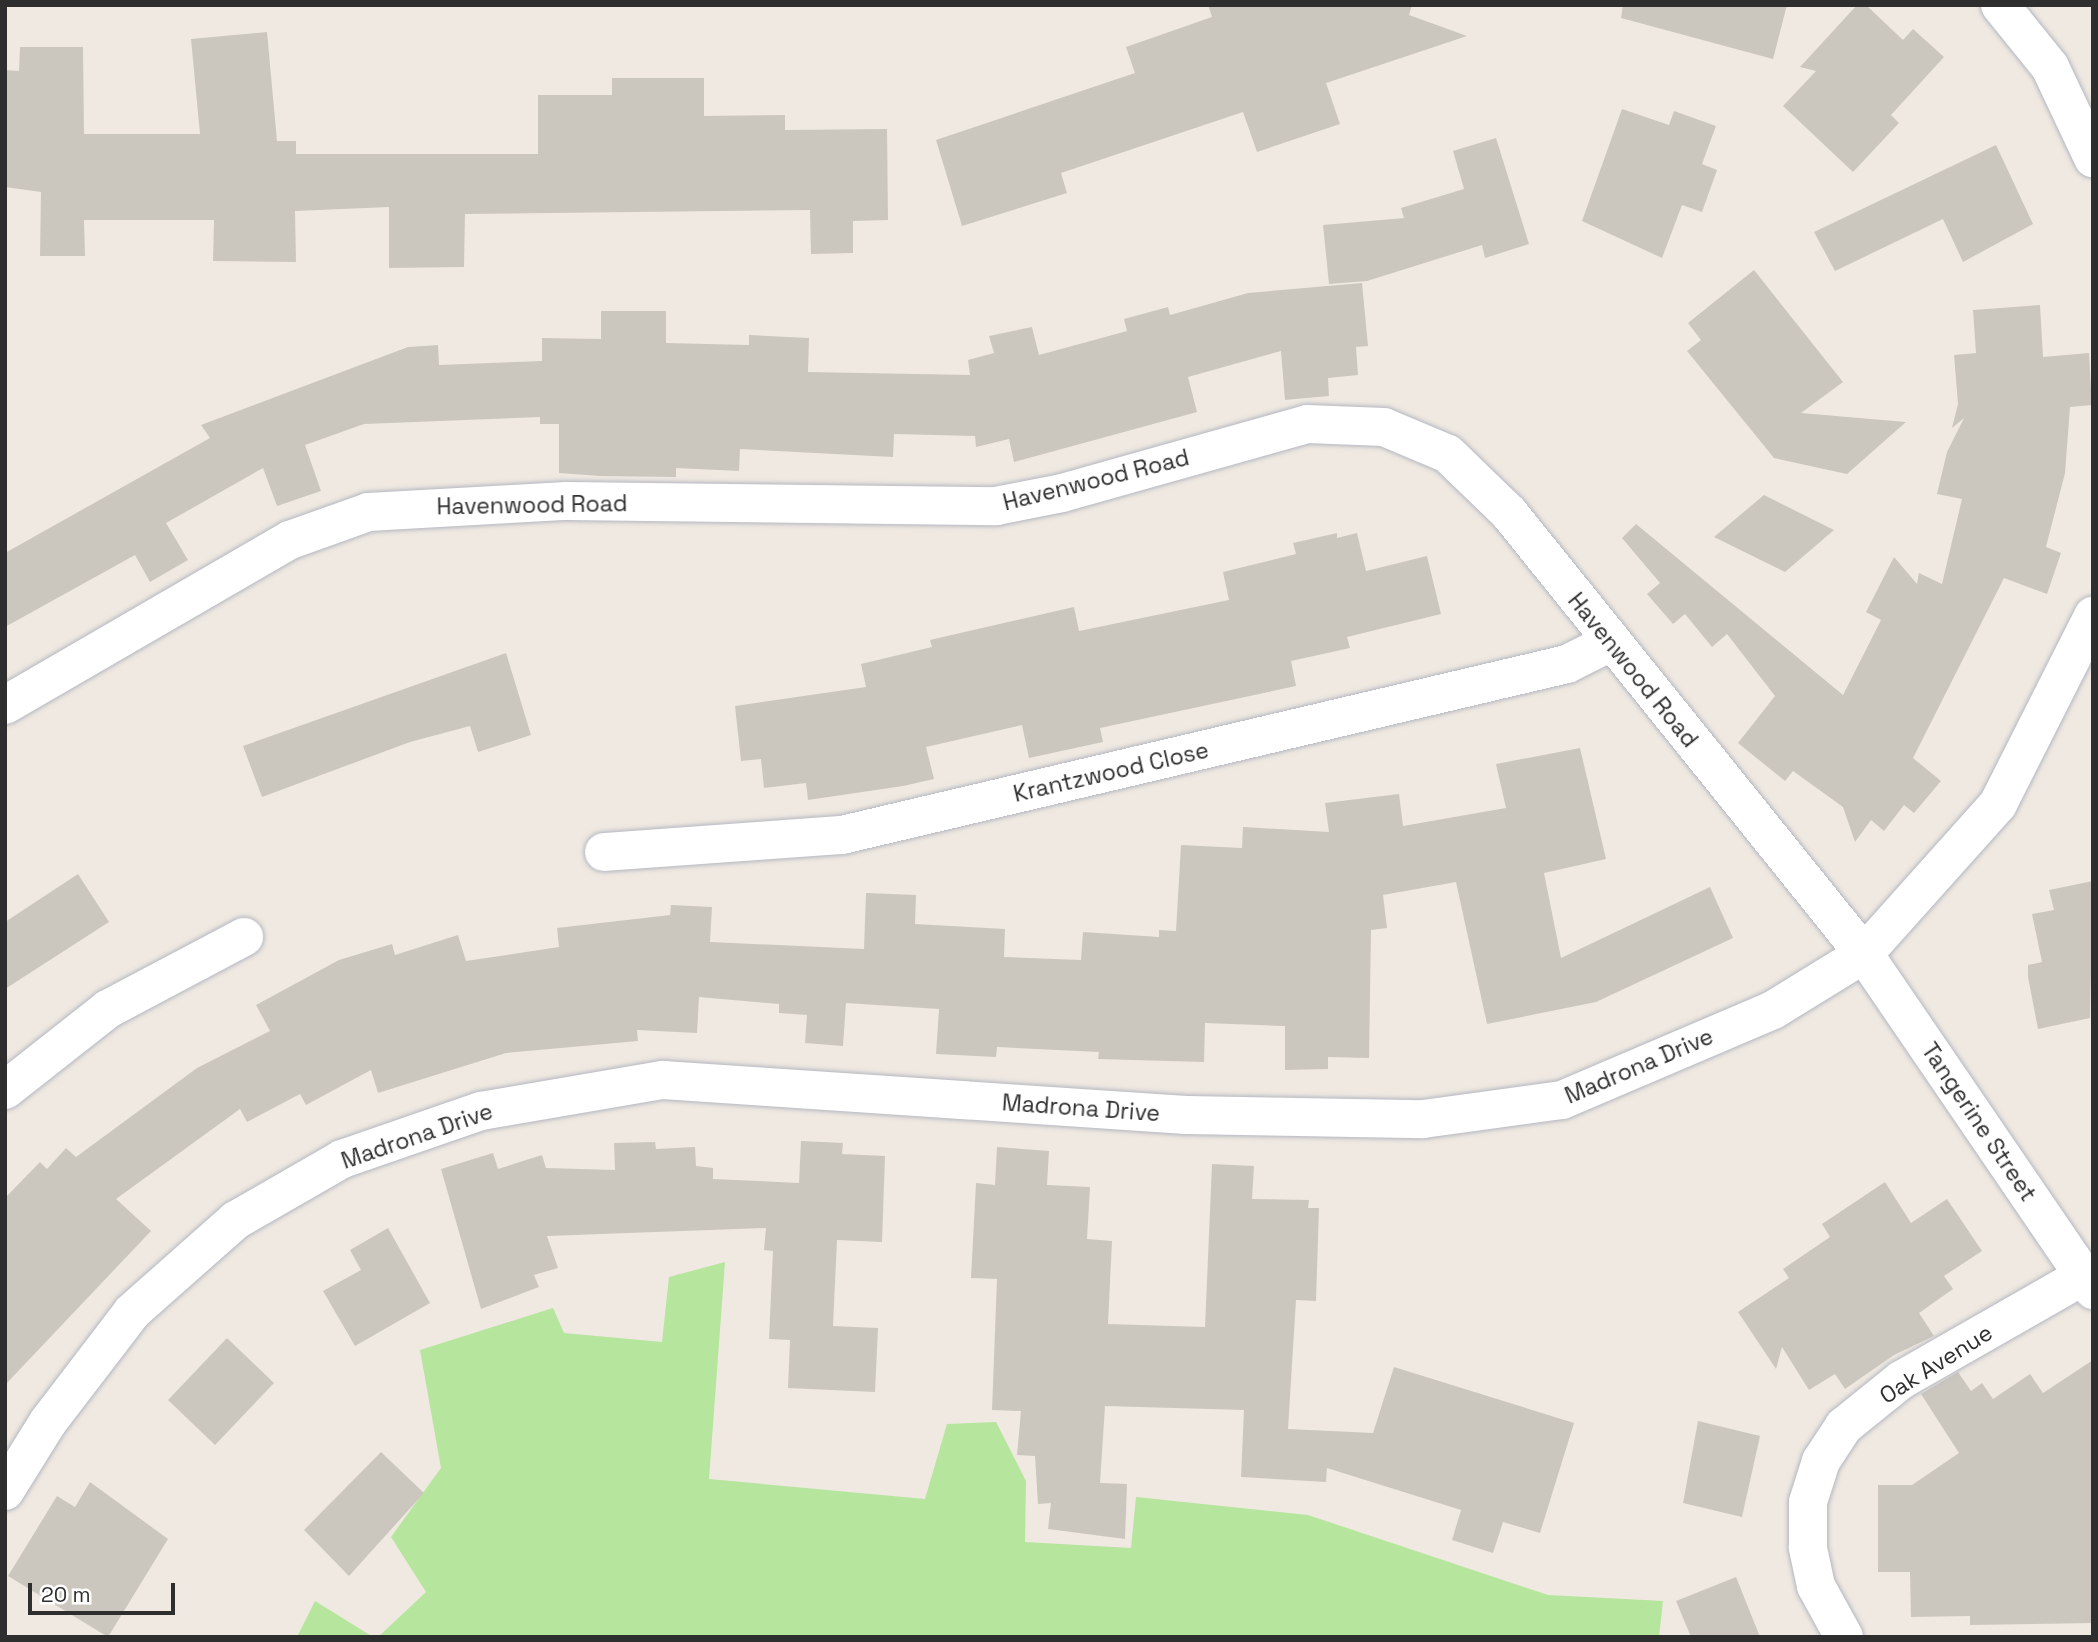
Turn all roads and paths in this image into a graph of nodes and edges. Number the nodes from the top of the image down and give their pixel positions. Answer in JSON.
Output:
{"nodes":[{"id":1,"x":2000,"y":5,"type":"edge"},
{"id":2,"x":2093,"y":158,"type":"edge"},
{"id":3,"x":2093,"y":616,"type":"edge"},
{"id":4,"x":1609,"y":643,"type":"junction"},
{"id":5,"x":5,"y":705,"type":"edge"},
{"id":6,"x":604,"y":852,"type":"dead end"},
{"id":7,"x":244,"y":937,"type":"dead end"},
{"id":8,"x":1864,"y":954,"type":"junction"},
{"id":9,"x":5,"y":1090,"type":"edge"},
{"id":10,"x":2088,"y":1283,"type":"edge"},
{"id":11,"x":5,"y":1491,"type":"edge"},
{"id":12,"x":1844,"y":1637,"type":"edge"}],
"edges":[{"from":1,"to":2,"type":"street"},
{"from":3,"to":8,"type":"street","name":"Madrona Drive"},
{"from":4,"to":5,"type":"street","name":"Havenwood Road"},
{"from":4,"to":6,"type":"street","name":"Krantzwood Close"},
{"from":4,"to":8,"type":"street","name":"Havenwood Road"},
{"from":7,"to":9,"type":"street"},
{"from":8,"to":10,"type":"street","name":"Tangerine Street"},
{"from":8,"to":11,"type":"street","name":"Madrona Drive"},
{"from":10,"to":12,"type":"street","name":"Oak Avenue"}]}
